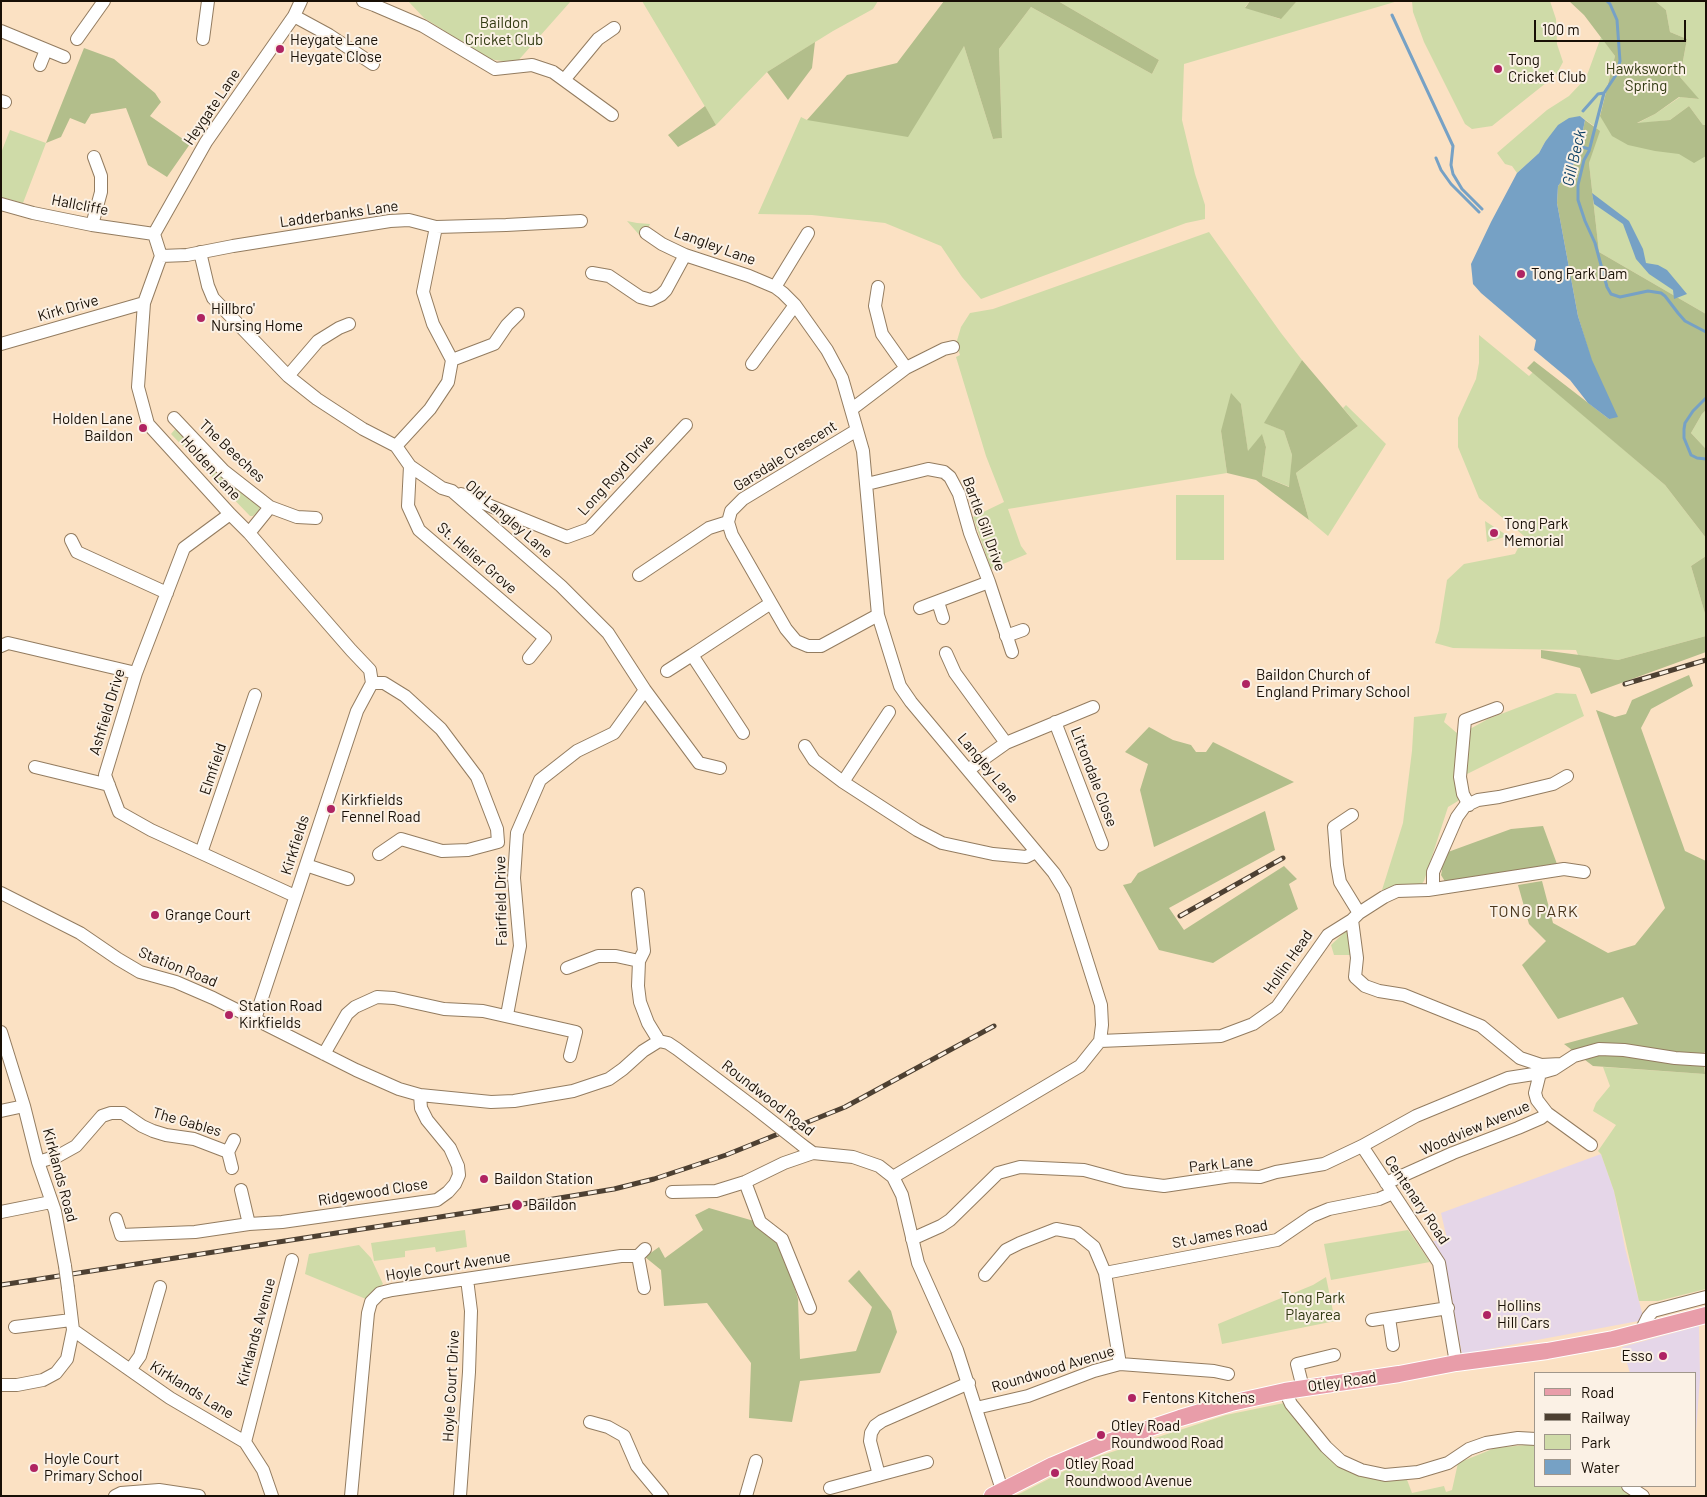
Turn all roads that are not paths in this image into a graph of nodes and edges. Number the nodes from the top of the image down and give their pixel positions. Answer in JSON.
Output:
{"nodes":[{"id":1,"x":208,"y":1,"type":"edge"},
{"id":2,"x":301,"y":1,"type":"edge"},
{"id":3,"x":363,"y":1,"type":"edge"},
{"id":4,"x":101,"y":3,"type":"edge"},
{"id":5,"x":294,"y":16,"type":"junction"},
{"id":6,"x":614,"y":28,"type":"dead end"},
{"id":7,"x":1,"y":31,"type":"edge"},
{"id":8,"x":77,"y":39,"type":"dead end"},
{"id":9,"x":203,"y":39,"type":"dead end"},
{"id":10,"x":46,"y":50,"type":"junction"},
{"id":11,"x":64,"y":57,"type":"dead end"},
{"id":12,"x":373,"y":64,"type":"dead end"},
{"id":13,"x":40,"y":65,"type":"dead end"},
{"id":14,"x":564,"y":80,"type":"junction"},
{"id":15,"x":612,"y":115,"type":"dead end"},
{"id":16,"x":94,"y":157,"type":"dead end"},
{"id":17,"x":1,"y":204,"type":"edge"},
{"id":18,"x":581,"y":220,"type":"dead end"},
{"id":19,"x":92,"y":225,"type":"junction"},
{"id":20,"x":436,"y":226,"type":"junction"},
{"id":21,"x":646,"y":233,"type":"dead end"},
{"id":22,"x":808,"y":233,"type":"dead end"},
{"id":23,"x":154,"y":234,"type":"junction"},
{"id":24,"x":200,"y":252,"type":"junction"},
{"id":25,"x":685,"y":255,"type":"junction"},
{"id":26,"x":161,"y":256,"type":"junction"},
{"id":27,"x":599,"y":277,"type":"dead end"},
{"id":28,"x":775,"y":287,"type":"junction"},
{"id":29,"x":878,"y":287,"type":"dead end"},
{"id":30,"x":144,"y":303,"type":"junction"},
{"id":31,"x":794,"y":305,"type":"junction"},
{"id":32,"x":518,"y":314,"type":"dead end"},
{"id":33,"x":349,"y":324,"type":"dead end"},
{"id":34,"x":1,"y":344,"type":"edge"},
{"id":35,"x":953,"y":347,"type":"dead end"},
{"id":36,"x":452,"y":360,"type":"junction"},
{"id":37,"x":752,"y":364,"type":"dead end"},
{"id":38,"x":906,"y":368,"type":"junction"},
{"id":39,"x":288,"y":376,"type":"junction"},
{"id":40,"x":852,"y":409,"type":"junction"},
{"id":41,"x":174,"y":418,"type":"dead end"},
{"id":42,"x":686,"y":425,"type":"dead end"},
{"id":43,"x":858,"y":430,"type":"junction"},
{"id":44,"x":396,"y":446,"type":"junction"},
{"id":45,"x":410,"y":466,"type":"junction"},
{"id":46,"x":867,"y":484,"type":"junction"},
{"id":47,"x":452,"y":491,"type":"junction"},
{"id":48,"x":270,"y":507,"type":"junction"},
{"id":49,"x":230,"y":514,"type":"junction"},
{"id":50,"x":316,"y":518,"type":"dead end"},
{"id":51,"x":728,"y":522,"type":"junction"},
{"id":52,"x":250,"y":533,"type":"junction"},
{"id":53,"x":71,"y":540,"type":"dead end"},
{"id":54,"x":639,"y":575,"type":"dead end"},
{"id":55,"x":989,"y":582,"type":"junction"},
{"id":56,"x":167,"y":593,"type":"junction"},
{"id":57,"x":938,"y":602,"type":"junction"},
{"id":58,"x":771,"y":604,"type":"junction"},
{"id":59,"x":920,"y":608,"type":"dead end"},
{"id":60,"x":878,"y":615,"type":"junction"},
{"id":61,"x":944,"y":618,"type":"dead end"},
{"id":62,"x":1023,"y":630,"type":"dead end"},
{"id":63,"x":1006,"y":636,"type":"junction"},
{"id":64,"x":1,"y":646,"type":"edge"},
{"id":65,"x":1012,"y":652,"type":"dead end"},
{"id":66,"x":946,"y":653,"type":"dead end"},
{"id":67,"x":692,"y":655,"type":"junction"},
{"id":68,"x":530,"y":658,"type":"dead end"},
{"id":69,"x":667,"y":671,"type":"dead end"},
{"id":70,"x":136,"y":673,"type":"junction"},
{"id":71,"x":372,"y":683,"type":"junction"},
{"id":72,"x":644,"y":690,"type":"junction"},
{"id":73,"x":255,"y":695,"type":"dead end"},
{"id":74,"x":1093,"y":707,"type":"dead end"},
{"id":75,"x":1497,"y":708,"type":"dead end"},
{"id":76,"x":889,"y":712,"type":"dead end"},
{"id":77,"x":1055,"y":722,"type":"junction"},
{"id":78,"x":743,"y":733,"type":"dead end"},
{"id":79,"x":1006,"y":743,"type":"junction"},
{"id":80,"x":805,"y":746,"type":"dead end"},
{"id":81,"x":34,"y":767,"type":"dead end"},
{"id":82,"x":720,"y":768,"type":"dead end"},
{"id":83,"x":968,"y":770,"type":"junction"},
{"id":84,"x":1567,"y":776,"type":"dead end"},
{"id":85,"x":843,"y":782,"type":"junction"},
{"id":86,"x":108,"y":785,"type":"junction"},
{"id":87,"x":1469,"y":805,"type":"junction"},
{"id":88,"x":1352,"y":815,"type":"dead end"},
{"id":89,"x":1102,"y":844,"type":"dead end"},
{"id":90,"x":1036,"y":852,"type":"junction"},
{"id":91,"x":201,"y":853,"type":"junction"},
{"id":92,"x":379,"y":854,"type":"dead end"},
{"id":93,"x":306,"y":865,"type":"junction"},
{"id":94,"x":1584,"y":872,"type":"dead end"},
{"id":95,"x":348,"y":879,"type":"dead end"},
{"id":96,"x":1433,"y":889,"type":"junction"},
{"id":97,"x":1,"y":893,"type":"edge"},
{"id":98,"x":638,"y":894,"type":"dead end"},
{"id":99,"x":295,"y":896,"type":"junction"},
{"id":100,"x":1355,"y":916,"type":"junction"},
{"id":101,"x":639,"y":961,"type":"junction"},
{"id":102,"x":567,"y":968,"type":"dead end"},
{"id":103,"x":507,"y":1015,"type":"junction"},
{"id":104,"x":255,"y":1019,"type":"junction"},
{"id":105,"x":1,"y":1032,"type":"edge"},
{"id":106,"x":659,"y":1041,"type":"junction"},
{"id":107,"x":1100,"y":1041,"type":"junction"},
{"id":108,"x":324,"y":1054,"type":"junction"},
{"id":109,"x":570,"y":1056,"type":"dead end"},
{"id":110,"x":1706,"y":1060,"type":"edge"},
{"id":111,"x":1561,"y":1064,"type":"junction"},
{"id":112,"x":1540,"y":1074,"type":"junction"},
{"id":113,"x":420,"y":1095,"type":"junction"},
{"id":114,"x":24,"y":1106,"type":"junction"},
{"id":115,"x":1,"y":1111,"type":"edge"},
{"id":116,"x":1547,"y":1113,"type":"junction"},
{"id":117,"x":234,"y":1140,"type":"dead end"},
{"id":118,"x":1591,"y":1145,"type":"dead end"},
{"id":119,"x":1362,"y":1146,"type":"junction"},
{"id":120,"x":228,"y":1152,"type":"junction"},
{"id":121,"x":813,"y":1153,"type":"junction"},
{"id":122,"x":38,"y":1162,"type":"junction"},
{"id":123,"x":232,"y":1168,"type":"dead end"},
{"id":124,"x":894,"y":1177,"type":"junction"},
{"id":125,"x":745,"y":1182,"type":"junction"},
{"id":126,"x":1390,"y":1188,"type":"junction"},
{"id":127,"x":241,"y":1190,"type":"dead end"},
{"id":128,"x":672,"y":1192,"type":"dead end"},
{"id":129,"x":51,"y":1202,"type":"junction"},
{"id":130,"x":1,"y":1212,"type":"edge"},
{"id":131,"x":116,"y":1219,"type":"dead end"},
{"id":132,"x":250,"y":1224,"type":"junction"},
{"id":133,"x":912,"y":1239,"type":"junction"},
{"id":134,"x":292,"y":1260,"type":"dead end"},
{"id":135,"x":1105,"y":1273,"type":"junction"},
{"id":136,"x":985,"y":1274,"type":"dead end"},
{"id":137,"x":467,"y":1279,"type":"junction"},
{"id":138,"x":160,"y":1287,"type":"dead end"},
{"id":139,"x":644,"y":1288,"type":"dead end"},
{"id":140,"x":1706,"y":1297,"type":"edge"},
{"id":141,"x":810,"y":1308,"type":"dead end"},
{"id":142,"x":1448,"y":1308,"type":"junction"},
{"id":143,"x":1706,"y":1314,"type":"edge"},
{"id":144,"x":1389,"y":1318,"type":"junction"},
{"id":145,"x":1372,"y":1320,"type":"dead end"},
{"id":146,"x":72,"y":1325,"type":"junction"},
{"id":147,"x":15,"y":1327,"type":"dead end"},
{"id":148,"x":1641,"y":1331,"type":"junction"},
{"id":149,"x":1393,"y":1346,"type":"dead end"},
{"id":150,"x":1334,"y":1355,"type":"dead end"},
{"id":151,"x":1456,"y":1363,"type":"junction"},
{"id":152,"x":1120,"y":1364,"type":"junction"},
{"id":153,"x":130,"y":1370,"type":"junction"},
{"id":154,"x":1228,"y":1374,"type":"dead end"},
{"id":155,"x":969,"y":1383,"type":"junction"},
{"id":156,"x":1,"y":1385,"type":"edge"},
{"id":157,"x":1303,"y":1388,"type":"junction"},
{"id":158,"x":1285,"y":1391,"type":"junction"},
{"id":159,"x":976,"y":1408,"type":"junction"},
{"id":160,"x":590,"y":1422,"type":"dead end"},
{"id":161,"x":1534,"y":1439,"type":"edge"},
{"id":162,"x":245,"y":1442,"type":"junction"},
{"id":163,"x":756,"y":1461,"type":"dead end"},
{"id":164,"x":927,"y":1462,"type":"dead end"},
{"id":165,"x":879,"y":1475,"type":"junction"},
{"id":166,"x":1630,"y":1487,"type":"edge"},
{"id":167,"x":830,"y":1488,"type":"dead end"},
{"id":168,"x":1000,"y":1494,"type":"edge"},
{"id":169,"x":115,"y":1496,"type":"edge"},
{"id":170,"x":199,"y":1496,"type":"edge"},
{"id":171,"x":272,"y":1496,"type":"edge"},
{"id":172,"x":351,"y":1496,"type":"edge"},
{"id":173,"x":460,"y":1496,"type":"edge"},
{"id":174,"x":662,"y":1496,"type":"edge"},
{"id":175,"x":746,"y":1496,"type":"edge"},
{"id":176,"x":1643,"y":1496,"type":"edge"}],
"edges":[{"from":1,"to":9,"type":"street"},
{"from":2,"to":5,"type":"street","name":"Heygate Lane"},
{"from":3,"to":14,"type":"street"},
{"from":4,"to":8,"type":"street"},
{"from":5,"to":12,"type":"street"},
{"from":5,"to":23,"type":"street","name":"Heygate Lane"},
{"from":6,"to":14,"type":"street"},
{"from":7,"to":10,"type":"street"},
{"from":10,"to":11,"type":"street"},
{"from":10,"to":13,"type":"street"},
{"from":14,"to":15,"type":"street"},
{"from":16,"to":19,"type":"street"},
{"from":17,"to":19,"type":"street","name":"Hallcliffe"},
{"from":18,"to":20,"type":"street","name":"Ladderbanks Lane"},
{"from":19,"to":23,"type":"street","name":"Hallcliffe"},
{"from":20,"to":24,"type":"street","name":"Ladderbanks Lane"},
{"from":20,"to":36,"type":"street"},
{"from":21,"to":25,"type":"street","name":"Langley Lane"},
{"from":22,"to":28,"type":"street"},
{"from":23,"to":26,"type":"street"},
{"from":24,"to":26,"type":"street","name":"Ladderbanks Lane"},
{"from":24,"to":39,"type":"street","name":"Old Langley Lane"},
{"from":25,"to":27,"type":"street"},
{"from":25,"to":28,"type":"street","name":"Langley Lane"},
{"from":26,"to":30,"type":"street","name":"Holden Lane"},
{"from":28,"to":31,"type":"street","name":"Langley Lane"},
{"from":29,"to":38,"type":"street"},
{"from":30,"to":34,"type":"street","name":"Kirk Drive"},
{"from":30,"to":49,"type":"street","name":"Holden Lane"},
{"from":31,"to":37,"type":"street"},
{"from":31,"to":40,"type":"street","name":"Langley Lane"},
{"from":32,"to":36,"type":"street"},
{"from":33,"to":39,"type":"street"},
{"from":35,"to":38,"type":"street"},
{"from":36,"to":44,"type":"street"},
{"from":38,"to":40,"type":"street"},
{"from":39,"to":44,"type":"street","name":"Old Langley Lane"},
{"from":40,"to":43,"type":"street","name":"Langley Lane"},
{"from":41,"to":48,"type":"street","name":"The Beeches"},
{"from":42,"to":47,"type":"street","name":"Long Royd Drive"},
{"from":43,"to":46,"type":"street","name":"Langley Lane"},
{"from":43,"to":51,"type":"street","name":"Garsdale Crescent"},
{"from":44,"to":45,"type":"street","name":"Old Langley Lane"},
{"from":45,"to":47,"type":"street","name":"Old Langley Lane"},
{"from":45,"to":68,"type":"street","name":"St. Helier Grove"},
{"from":46,"to":55,"type":"street","name":"Bartle Gill Drive"},
{"from":46,"to":60,"type":"street","name":"Langley Lane"},
{"from":47,"to":72,"type":"street","name":"Old Langley Lane"},
{"from":48,"to":50,"type":"street","name":"The Beeches"},
{"from":48,"to":52,"type":"street"},
{"from":49,"to":52,"type":"street","name":"Holden Lane"},
{"from":49,"to":56,"type":"street","name":"Ashfield Drive"},
{"from":51,"to":54,"type":"street"},
{"from":51,"to":58,"type":"street"},
{"from":52,"to":71,"type":"street","name":"Holden Lane"},
{"from":53,"to":56,"type":"street"},
{"from":55,"to":57,"type":"street"},
{"from":55,"to":63,"type":"street","name":"Bartle Gill Drive"},
{"from":56,"to":70,"type":"street","name":"Ashfield Drive"},
{"from":57,"to":59,"type":"street"},
{"from":57,"to":61,"type":"street"},
{"from":58,"to":60,"type":"street"},
{"from":58,"to":67,"type":"street"},
{"from":60,"to":83,"type":"street","name":"Langley Lane"},
{"from":62,"to":63,"type":"street"},
{"from":63,"to":65,"type":"street","name":"Bartle Gill Drive"},
{"from":64,"to":70,"type":"street"},
{"from":66,"to":79,"type":"street"},
{"from":67,"to":69,"type":"street"},
{"from":67,"to":78,"type":"street"},
{"from":70,"to":86,"type":"street","name":"Ashfield Drive"},
{"from":71,"to":92,"type":"street"},
{"from":71,"to":93,"type":"street","name":"Kirkfields"},
{"from":72,"to":82,"type":"street","name":"Old Langley Lane"},
{"from":72,"to":103,"type":"street","name":"Fairfield Drive"},
{"from":73,"to":91,"type":"street","name":"Elmfield"},
{"from":74,"to":77,"type":"street"},
{"from":75,"to":87,"type":"street"},
{"from":76,"to":85,"type":"street"},
{"from":77,"to":79,"type":"street"},
{"from":77,"to":89,"type":"street","name":"Littondale Close"},
{"from":79,"to":83,"type":"street"},
{"from":80,"to":85,"type":"street"},
{"from":81,"to":86,"type":"street"},
{"from":83,"to":90,"type":"street","name":"Langley Lane"},
{"from":84,"to":87,"type":"street"},
{"from":85,"to":90,"type":"street"},
{"from":86,"to":91,"type":"street","name":"Ashfield Drive"},
{"from":87,"to":96,"type":"street"},
{"from":88,"to":100,"type":"street"},
{"from":90,"to":107,"type":"street","name":"Langley Lane"},
{"from":91,"to":99,"type":"street","name":"Ashfield Drive"},
{"from":93,"to":95,"type":"street"},
{"from":93,"to":99,"type":"street","name":"Kirkfields"},
{"from":94,"to":96,"type":"street","name":"Hollin Head"},
{"from":96,"to":100,"type":"street","name":"Hollin Head"},
{"from":97,"to":104,"type":"street","name":"Station Road"},
{"from":98,"to":101,"type":"street"},
{"from":99,"to":104,"type":"street","name":"Kirkfields"},
{"from":100,"to":107,"type":"street","name":"Hollin Head"},
{"from":100,"to":111,"type":"street"},
{"from":101,"to":102,"type":"street"},
{"from":101,"to":106,"type":"street"},
{"from":103,"to":108,"type":"street"},
{"from":103,"to":109,"type":"street"},
{"from":104,"to":108,"type":"street","name":"Station Road"},
{"from":105,"to":114,"type":"street","name":"Kirklands Road"},
{"from":106,"to":113,"type":"street","name":"Station Road"},
{"from":106,"to":121,"type":"street","name":"Roundwood Road","bridge":true},
{"from":107,"to":124,"type":"street"},
{"from":108,"to":113,"type":"street","name":"Station Road"},
{"from":110,"to":111,"type":"street","name":"Park Lane"},
{"from":111,"to":112,"type":"street","name":"Park Lane"},
{"from":112,"to":116,"type":"street"},
{"from":112,"to":119,"type":"street","name":"Park Lane"},
{"from":113,"to":132,"type":"street","name":"Ridgewood Close"},
{"from":114,"to":115,"type":"street"},
{"from":114,"to":122,"type":"street","name":"Kirklands Road"},
{"from":116,"to":118,"type":"street"},
{"from":116,"to":126,"type":"street","name":"Woodview Avenue"},
{"from":117,"to":120,"type":"street","name":"The Gables"},
{"from":119,"to":126,"type":"street","name":"Centenary Road"},
{"from":119,"to":133,"type":"street","name":"Park Lane"},
{"from":120,"to":122,"type":"street","name":"The Gables"},
{"from":120,"to":123,"type":"street","name":"The Gables"},
{"from":121,"to":124,"type":"street","name":"Roundwood Road"},
{"from":121,"to":125,"type":"street"},
{"from":122,"to":129,"type":"street","name":"Kirklands Road"},
{"from":124,"to":133,"type":"street"},
{"from":125,"to":128,"type":"street"},
{"from":125,"to":141,"type":"street"},
{"from":126,"to":135,"type":"street","name":"St James Road"},
{"from":126,"to":142,"type":"street","name":"Centenary Road"},
{"from":127,"to":132,"type":"street"},
{"from":129,"to":130,"type":"street"},
{"from":129,"to":146,"type":"street","name":"Kirklands Road","bridge":true},
{"from":131,"to":132,"type":"street","name":"Ridgewood Close"},
{"from":133,"to":155,"type":"street"},
{"from":134,"to":162,"type":"street","name":"Kirklands Avenue"},
{"from":135,"to":136,"type":"street"},
{"from":135,"to":152,"type":"street"},
{"from":137,"to":139,"type":"street","name":"Hoyle Court Avenue"},
{"from":137,"to":172,"type":"street","name":"Hoyle Court Avenue"},
{"from":137,"to":173,"type":"street","name":"Hoyle Court Drive"},
{"from":138,"to":153,"type":"street"},
{"from":140,"to":148,"type":"street"},
{"from":142,"to":144,"type":"street"},
{"from":142,"to":151,"type":"street","name":"Centenary Road"},
{"from":143,"to":148,"type":"main road","name":"Otley Road"},
{"from":144,"to":145,"type":"street"},
{"from":144,"to":149,"type":"street"},
{"from":146,"to":147,"type":"street"},
{"from":146,"to":153,"type":"street","name":"Kirklands Lane"},
{"from":146,"to":156,"type":"street","name":"Kirklands Road"},
{"from":148,"to":151,"type":"main road","name":"Otley Road"},
{"from":150,"to":157,"type":"street"},
{"from":151,"to":157,"type":"main road","name":"Otley Road"},
{"from":152,"to":154,"type":"street","name":"Roundwood Avenue"},
{"from":152,"to":159,"type":"street","name":"Roundwood Avenue"},
{"from":153,"to":162,"type":"street","name":"Kirklands Lane"},
{"from":155,"to":159,"type":"street"},
{"from":155,"to":165,"type":"street"},
{"from":157,"to":158,"type":"main road","name":"Otley Road"},
{"from":158,"to":161,"type":"street"},
{"from":158,"to":168,"type":"main road","name":"Otley Road"},
{"from":159,"to":168,"type":"street"},
{"from":160,"to":174,"type":"street"},
{"from":162,"to":171,"type":"street","name":"Kirklands Lane"},
{"from":163,"to":175,"type":"street"},
{"from":164,"to":165,"type":"street"},
{"from":165,"to":167,"type":"street"},
{"from":166,"to":176,"type":"street"},
{"from":169,"to":170,"type":"street"}]}
